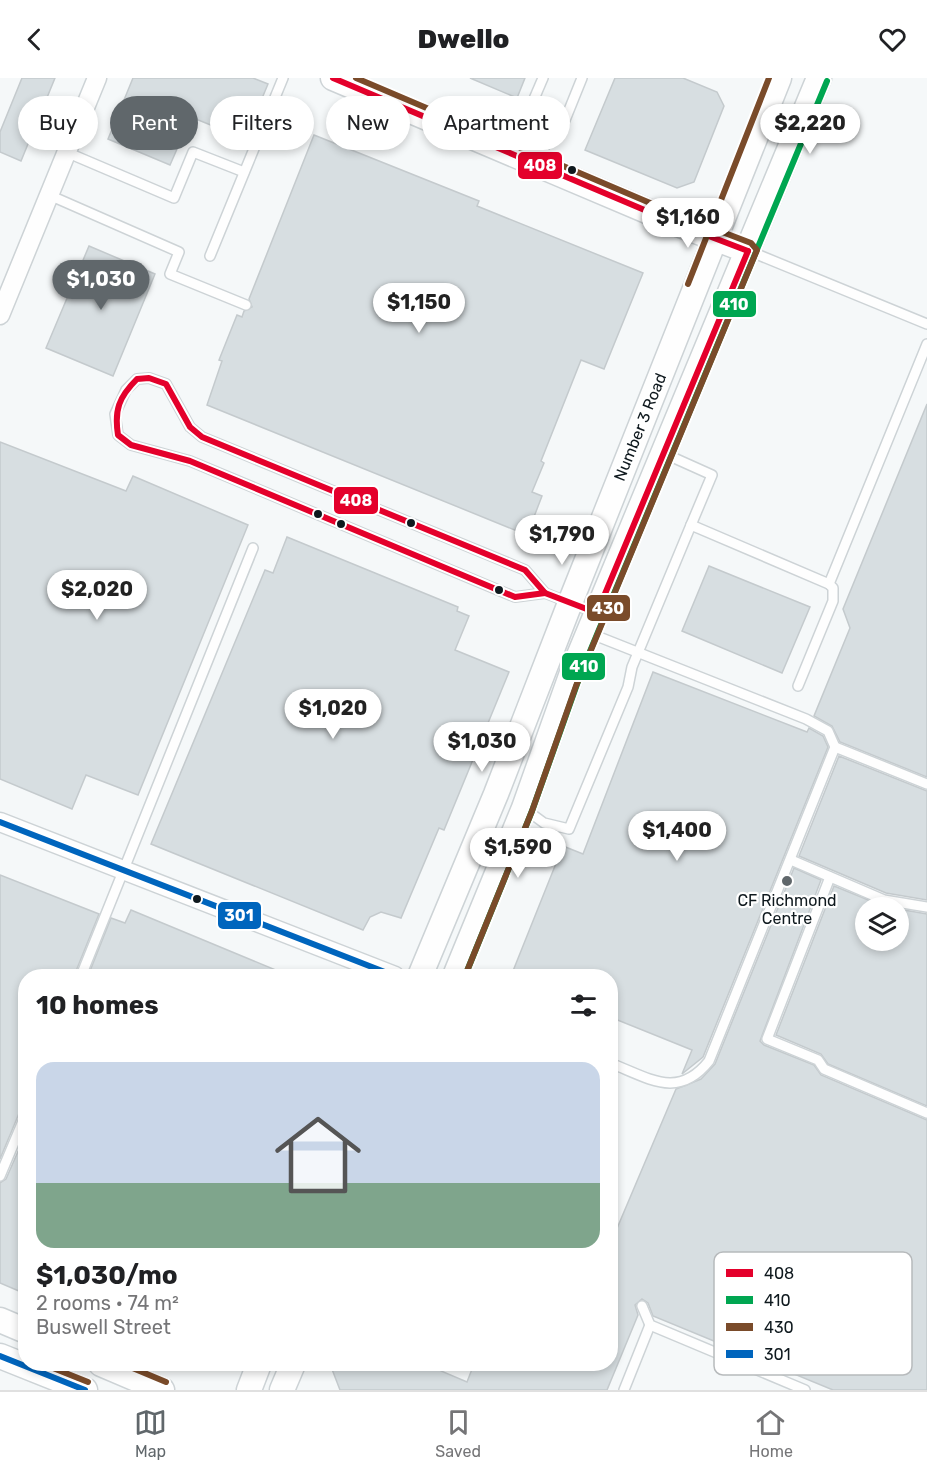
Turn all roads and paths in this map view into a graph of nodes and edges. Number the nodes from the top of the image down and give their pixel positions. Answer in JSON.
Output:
{"nodes":[{"id":1,"x":97,"y":78,"type":"edge"},
{"id":2,"x":283,"y":78,"type":"edge"},
{"id":3,"x":333,"y":78,"type":"edge"},
{"id":4,"x":543,"y":78,"type":"edge"},
{"id":5,"x":582,"y":78,"type":"edge"},
{"id":6,"x":819,"y":78,"type":"edge"},
{"id":7,"x":774,"y":80,"type":"edge"},
{"id":8,"x":535,"y":96,"type":"edge"},
{"id":9,"x":570,"y":108,"type":"edge"},
{"id":10,"x":543,"y":150,"type":"edge"},
{"id":11,"x":66,"y":152,"type":"junction"},
{"id":12,"x":537,"y":165,"type":"junction"},
{"id":13,"x":244,"y":172,"type":"junction"},
{"id":14,"x":49,"y":195,"type":"junction"},
{"id":15,"x":715,"y":238,"type":"junction"},
{"id":16,"x":748,"y":251,"type":"junction"},
{"id":17,"x":210,"y":256,"type":"dead end"},
{"id":18,"x":246,"y":305,"type":"dead end"},
{"id":19,"x":0,"y":315,"type":"edge"},
{"id":20,"x":927,"y":324,"type":"edge"},
{"id":21,"x":927,"y":344,"type":"edge"},
{"id":22,"x":663,"y":453,"type":"junction"},
{"id":23,"x":691,"y":525,"type":"junction"},
{"id":24,"x":253,"y":548,"type":"dead end"},
{"id":25,"x":829,"y":584,"type":"junction"},
{"id":26,"x":545,"y":592,"type":"junction"},
{"id":27,"x":570,"y":603,"type":"junction"},
{"id":28,"x":593,"y":623,"type":"junction"},
{"id":29,"x":638,"y":652,"type":"junction"},
{"id":30,"x":798,"y":686,"type":"dead end"},
{"id":31,"x":834,"y":747,"type":"junction"},
{"id":32,"x":927,"y":784,"type":"edge"},
{"id":33,"x":524,"y":808,"type":"junction"},
{"id":34,"x":0,"y":822,"type":"edge"},
{"id":35,"x":791,"y":860,"type":"junction"},
{"id":36,"x":124,"y":871,"type":"junction"},
{"id":37,"x":830,"y":877,"type":"junction"},
{"id":38,"x":927,"y":907,"type":"edge"},
{"id":39,"x":84,"y":969,"type":"edge"},
{"id":40,"x":377,"y":969,"type":"edge"},
{"id":41,"x":423,"y":969,"type":"edge"},
{"id":42,"x":458,"y":969,"type":"edge"},
{"id":43,"x":618,"y":1066,"type":"edge"},
{"id":44,"x":927,"y":1113,"type":"edge"},
{"id":45,"x":18,"y":1133,"type":"edge"},
{"id":46,"x":0,"y":1176,"type":"edge"},
{"id":47,"x":642,"y":1305,"type":"dead end"},
{"id":48,"x":0,"y":1320,"type":"edge"},
{"id":49,"x":650,"y":1325,"type":"junction"},
{"id":50,"x":18,"y":1328,"type":"edge"},
{"id":51,"x":714,"y":1352,"type":"edge"},
{"id":52,"x":0,"y":1356,"type":"edge"},
{"id":53,"x":18,"y":1363,"type":"edge"},
{"id":54,"x":38,"y":1371,"type":"edge"},
{"id":55,"x":117,"y":1371,"type":"edge"},
{"id":56,"x":257,"y":1371,"type":"edge"},
{"id":57,"x":290,"y":1371,"type":"edge"},
{"id":58,"x":769,"y":1375,"type":"edge"},
{"id":59,"x":86,"y":1390,"type":"edge"},
{"id":60,"x":162,"y":1390,"type":"edge"},
{"id":61,"x":249,"y":1390,"type":"edge"},
{"id":62,"x":282,"y":1390,"type":"edge"},
{"id":63,"x":624,"y":1390,"type":"edge"},
{"id":64,"x":805,"y":1390,"type":"edge"}],
"edges":[{"from":1,"to":11,"type":"street"},
{"from":2,"to":13,"type":"lane"},
{"from":3,"to":12,"type":"main road"},
{"from":4,"to":8,"type":"lane"},
{"from":5,"to":9,"type":"lane"},
{"from":6,"to":16,"type":"main road","name":"Number 3 Road"},
{"from":7,"to":15,"type":"main road","name":"Number 3 Road"},
{"from":10,"to":12,"type":"lane"},
{"from":11,"to":13,"type":"lane"},
{"from":11,"to":14,"type":"street"},
{"from":12,"to":15,"type":"main road"},
{"from":13,"to":17,"type":"lane"},
{"from":14,"to":18,"type":"lane"},
{"from":14,"to":19,"type":"street"},
{"from":15,"to":16,"type":"main road"},
{"from":15,"to":27,"type":"main road","name":"Number 3 Road"},
{"from":16,"to":20,"type":"lane"},
{"from":16,"to":22,"type":"main road","name":"Number 3 Road"},
{"from":21,"to":25,"type":"lane"},
{"from":22,"to":23,"type":"lane"},
{"from":22,"to":28,"type":"main road","name":"Number 3 Road"},
{"from":23,"to":25,"type":"lane"},
{"from":23,"to":29,"type":"lane"},
{"from":24,"to":36,"type":"lane"},
{"from":25,"to":30,"type":"lane"},
{"from":26,"to":26,"type":"lane"},
{"from":26,"to":27,"type":"lane"},
{"from":27,"to":28,"type":"lane"},
{"from":27,"to":41,"type":"main road","name":"Number 3 Road"},
{"from":28,"to":29,"type":"lane"},
{"from":28,"to":33,"type":"main road","name":"Number 3 Road"},
{"from":29,"to":31,"type":"lane"},
{"from":29,"to":33,"type":"lane"},
{"from":31,"to":32,"type":"lane"},
{"from":31,"to":35,"type":"lane"},
{"from":33,"to":42,"type":"main road","name":"Number 3 Road"},
{"from":34,"to":36,"type":"street"},
{"from":35,"to":37,"type":"lane"},
{"from":35,"to":43,"type":"lane"},
{"from":36,"to":39,"type":"lane"},
{"from":36,"to":40,"type":"street"},
{"from":37,"to":38,"type":"lane"},
{"from":37,"to":44,"type":"lane"},
{"from":45,"to":46,"type":"lane"},
{"from":47,"to":49,"type":"lane"},
{"from":48,"to":50,"type":"main road"},
{"from":49,"to":51,"type":"lane"},
{"from":49,"to":63,"type":"lane"},
{"from":52,"to":53,"type":"main road"},
{"from":54,"to":59,"type":"main road"},
{"from":55,"to":60,"type":"main road"},
{"from":56,"to":61,"type":"main road"},
{"from":57,"to":62,"type":"main road"},
{"from":58,"to":64,"type":"lane"}]}
